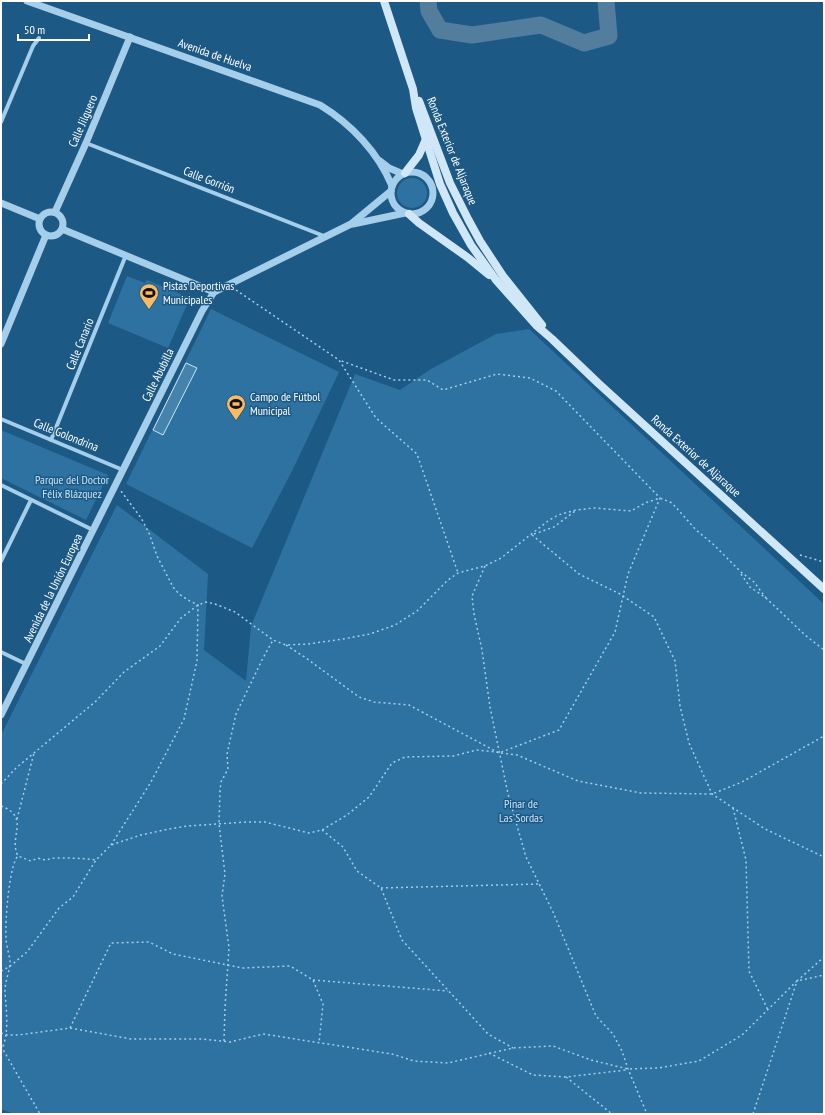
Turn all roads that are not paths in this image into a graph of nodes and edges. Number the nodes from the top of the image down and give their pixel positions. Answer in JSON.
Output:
{"nodes":[{"id":1,"x":27,"y":1,"type":"edge"},
{"id":2,"x":384,"y":1,"type":"edge"},
{"id":3,"x":130,"y":37,"type":"junction"},
{"id":4,"x":39,"y":38,"type":"dead end"},
{"id":5,"x":413,"y":89,"type":"junction"},
{"id":6,"x":1,"y":122,"type":"edge"},
{"id":7,"x":426,"y":139,"type":"junction"},
{"id":8,"x":86,"y":143,"type":"junction"},
{"id":9,"x":441,"y":158,"type":"junction"},
{"id":10,"x":378,"y":160,"type":"junction"},
{"id":11,"x":404,"y":174,"type":"junction"},
{"id":12,"x":436,"y":185,"type":"junction"},
{"id":13,"x":392,"y":189,"type":"junction"},
{"id":14,"x":1,"y":202,"type":"edge"},
{"id":15,"x":55,"y":212,"type":"junction"},
{"id":16,"x":407,"y":213,"type":"junction"},
{"id":17,"x":40,"y":219,"type":"junction"},
{"id":18,"x":468,"y":219,"type":"junction"},
{"id":19,"x":351,"y":224,"type":"junction"},
{"id":20,"x":62,"y":229,"type":"junction"},
{"id":21,"x":46,"y":235,"type":"junction"},
{"id":22,"x":324,"y":236,"type":"junction"},
{"id":23,"x":126,"y":255,"type":"junction"},
{"id":24,"x":496,"y":280,"type":"junction"},
{"id":25,"x":214,"y":292,"type":"junction"},
{"id":26,"x":552,"y":339,"type":"junction"},
{"id":27,"x":1,"y":344,"type":"edge"},
{"id":28,"x":1,"y":419,"type":"edge"},
{"id":29,"x":51,"y":440,"type":"junction"},
{"id":30,"x":123,"y":470,"type":"junction"},
{"id":31,"x":1,"y":485,"type":"edge"},
{"id":32,"x":31,"y":500,"type":"junction"},
{"id":33,"x":94,"y":530,"type":"junction"},
{"id":34,"x":1,"y":561,"type":"edge"},
{"id":35,"x":824,"y":589,"type":"edge"},
{"id":36,"x":1,"y":652,"type":"edge"},
{"id":37,"x":27,"y":664,"type":"junction"},
{"id":38,"x":1,"y":715,"type":"edge"}],
"edges":[{"from":1,"to":3,"type":"street","name":"Avenida de Huelva"},
{"from":2,"to":5,"type":"main road","name":"Ronda Exterior de Aljaraque"},
{"from":3,"to":8,"type":"street","name":"Calle Jilguero"},
{"from":3,"to":10,"type":"street","name":"Avenida de Huelva"},
{"from":4,"to":6,"type":"street"},
{"from":5,"to":7,"type":"main road","name":"Ronda Exterior de Aljaraque"},
{"from":5,"to":9,"type":"main road","name":"Ronda Exterior de Aljaraque"},
{"from":7,"to":11,"type":"main road"},
{"from":7,"to":12,"type":"main road","name":"Ronda Exterior de Aljaraque"},
{"from":8,"to":15,"type":"street","name":"Calle Jilguero"},
{"from":8,"to":22,"type":"street","name":"Calle Gorrión"},
{"from":9,"to":12,"type":"main road"},
{"from":9,"to":18,"type":"main road","name":"Ronda Exterior de Aljaraque"},
{"from":10,"to":11,"type":"street","name":"Avenida de Huelva"},
{"from":10,"to":13,"type":"street","name":"Avenida de Huelva"},
{"from":11,"to":12,"type":"street"},
{"from":11,"to":13,"type":"street"},
{"from":12,"to":16,"type":"street"},
{"from":12,"to":18,"type":"main road"},
{"from":12,"to":24,"type":"main road","name":"Ronda Exterior de Aljaraque"},
{"from":13,"to":16,"type":"street"},
{"from":13,"to":19,"type":"street"},
{"from":14,"to":17,"type":"street"},
{"from":15,"to":17,"type":"street"},
{"from":15,"to":20,"type":"street"},
{"from":16,"to":19,"type":"street"},
{"from":16,"to":24,"type":"main road"},
{"from":17,"to":21,"type":"street"},
{"from":18,"to":26,"type":"main road","name":"Ronda Exterior de Aljaraque"},
{"from":19,"to":22,"type":"street"},
{"from":20,"to":21,"type":"street"},
{"from":20,"to":23,"type":"street"},
{"from":21,"to":27,"type":"street"},
{"from":22,"to":25,"type":"street"},
{"from":23,"to":25,"type":"street"},
{"from":23,"to":29,"type":"street","name":"Calle Canario"},
{"from":24,"to":26,"type":"main road","name":"Ronda Exterior de Aljaraque"},
{"from":25,"to":30,"type":"street","name":"Calle Abubilla"},
{"from":26,"to":35,"type":"main road","name":"Ronda Exterior de Aljaraque"},
{"from":28,"to":29,"type":"street","name":"Calle Golondrina"},
{"from":29,"to":30,"type":"street","name":"Calle Golondrina"},
{"from":30,"to":33,"type":"street","name":"Avenida de la Unión Europea"},
{"from":31,"to":32,"type":"street"},
{"from":32,"to":33,"type":"street"},
{"from":32,"to":34,"type":"street"},
{"from":33,"to":37,"type":"street","name":"Avenida de la Unión Europea"},
{"from":36,"to":37,"type":"street"},
{"from":37,"to":38,"type":"street","name":"Avenida de la Unión Europea"}]}
